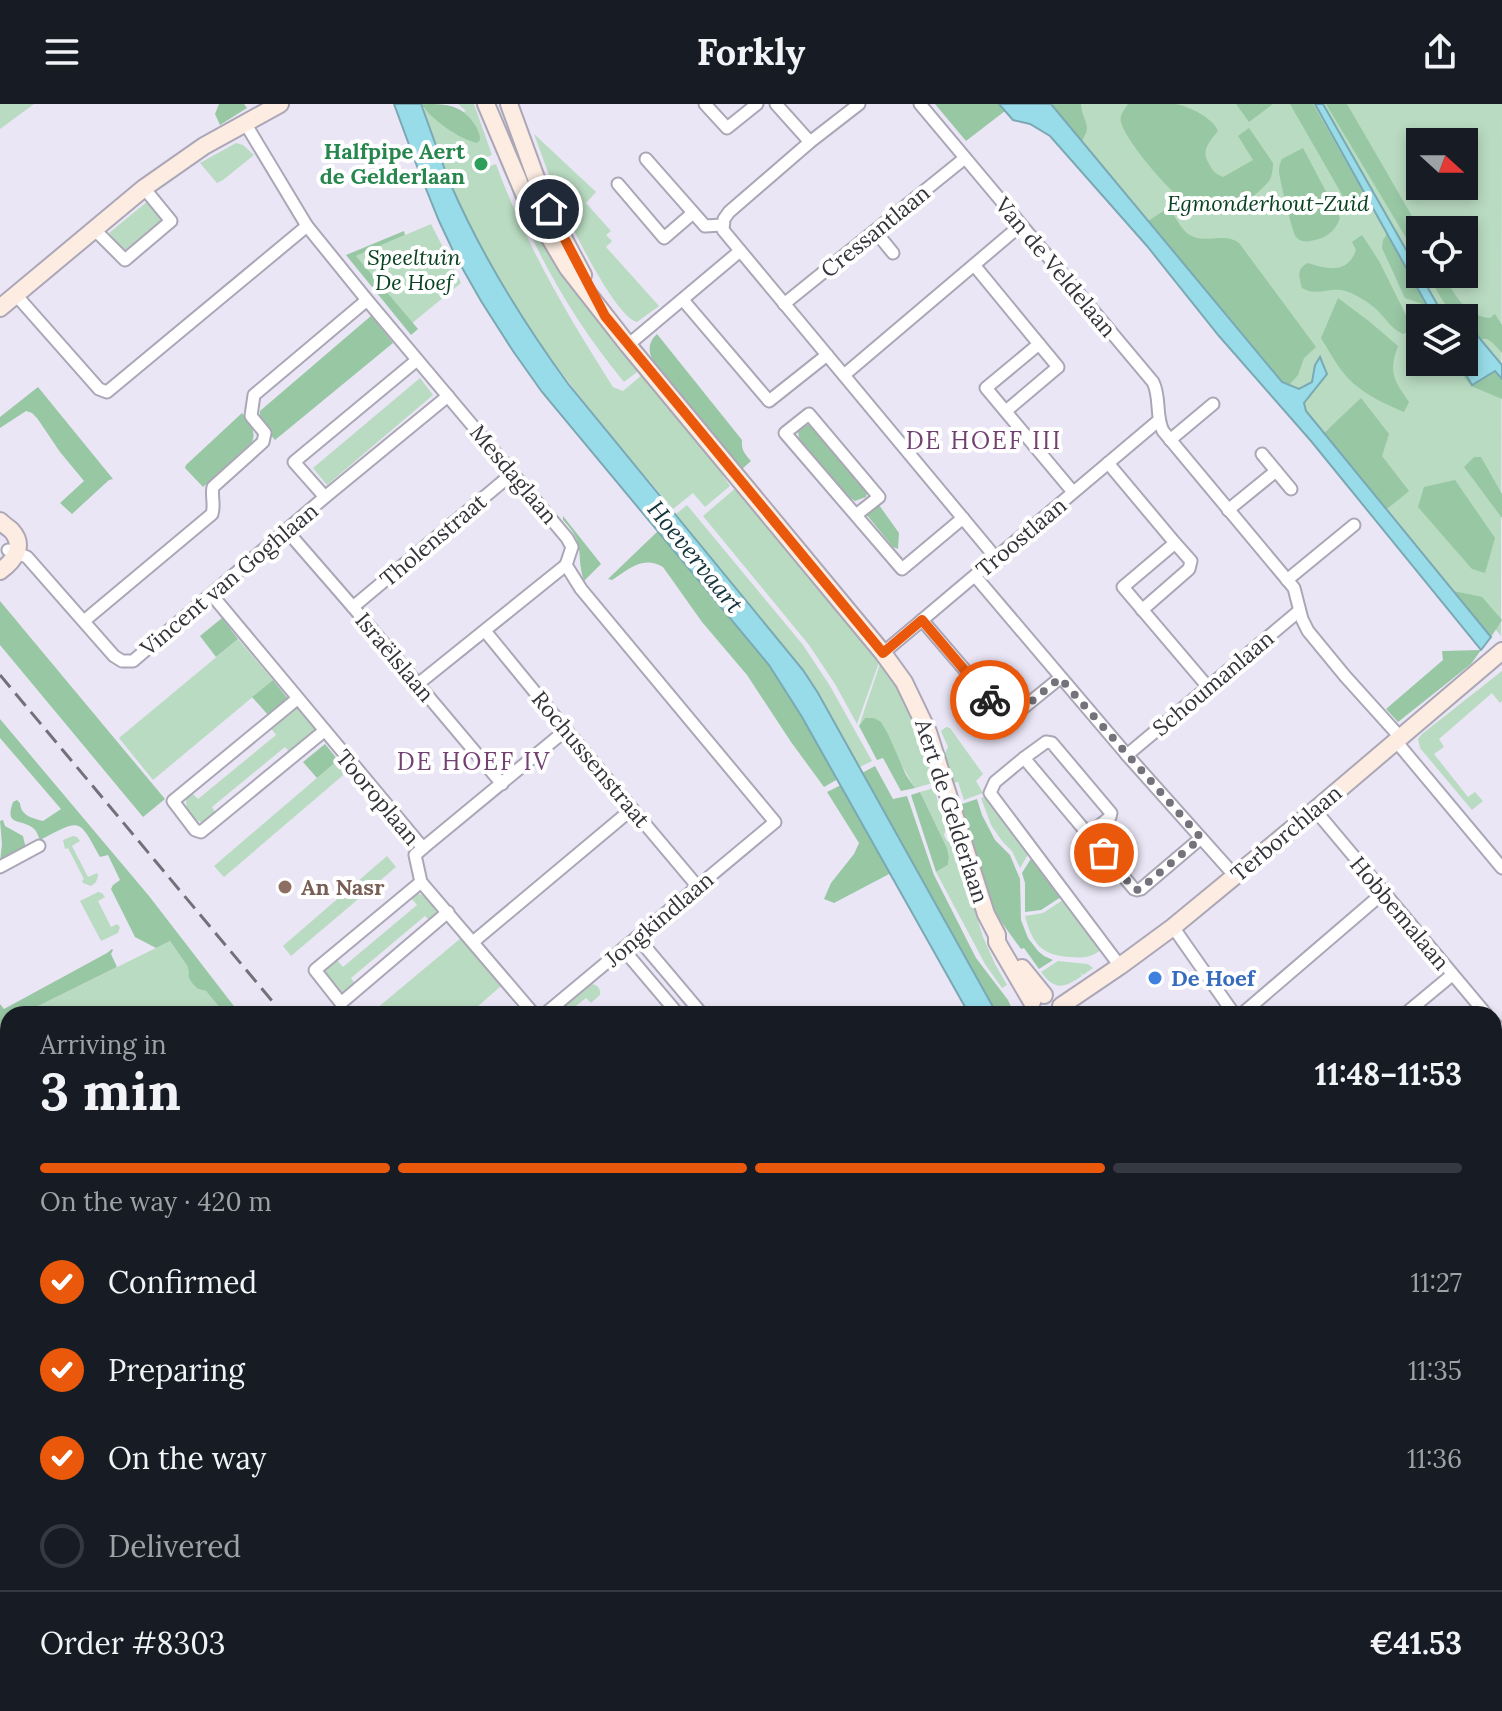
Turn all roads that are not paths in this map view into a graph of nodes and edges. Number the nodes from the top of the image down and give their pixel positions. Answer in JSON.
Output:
{"nodes":[{"id":1,"x":280,"y":104,"type":"edge"},
{"id":2,"x":486,"y":104,"type":"edge"},
{"id":3,"x":509,"y":104,"type":"edge"},
{"id":4,"x":705,"y":104,"type":"edge"},
{"id":5,"x":757,"y":104,"type":"edge"},
{"id":6,"x":776,"y":104,"type":"edge"},
{"id":7,"x":859,"y":104,"type":"edge"},
{"id":8,"x":920,"y":104,"type":"edge"},
{"id":9,"x":245,"y":123,"type":"junction"},
{"id":10,"x":810,"y":142,"type":"junction"},
{"id":11,"x":965,"y":158,"type":"junction"},
{"id":12,"x":646,"y":159,"type":"dead end"},
{"id":13,"x":618,"y":184,"type":"dead end"},
{"id":14,"x":144,"y":188,"type":"junction"},
{"id":15,"x":693,"y":213,"type":"junction"},
{"id":16,"x":722,"y":225,"type":"junction"},
{"id":17,"x":1021,"y":225,"type":"junction"},
{"id":18,"x":307,"y":226,"type":"junction"},
{"id":19,"x":94,"y":229,"type":"junction"},
{"id":20,"x":875,"y":231,"type":"junction"},
{"id":21,"x":740,"y":251,"type":"junction"},
{"id":22,"x":893,"y":253,"type":"dead end"},
{"id":23,"x":974,"y":265,"type":"junction"},
{"id":24,"x":16,"y":295,"type":"junction"},
{"id":25,"x":367,"y":300,"type":"junction"},
{"id":26,"x":683,"y":300,"type":"junction"},
{"id":27,"x":784,"y":304,"type":"junction"},
{"id":28,"x":0,"y":308,"type":"edge"},
{"id":29,"x":605,"y":316,"type":"junction"},
{"id":30,"x":1039,"y":344,"type":"junction"},
{"id":31,"x":628,"y":345,"type":"junction"},
{"id":32,"x":827,"y":355,"type":"junction"},
{"id":33,"x":417,"y":360,"type":"junction"},
{"id":34,"x":844,"y":375,"type":"junction"},
{"id":35,"x":448,"y":396,"type":"junction"},
{"id":36,"x":1213,"y":404,"type":"dead end"},
{"id":37,"x":1006,"y":411,"type":"junction"},
{"id":38,"x":1158,"y":421,"type":"junction"},
{"id":39,"x":1170,"y":440,"type":"junction"},
{"id":40,"x":1262,"y":454,"type":"dead end"},
{"id":41,"x":1108,"y":463,"type":"junction"},
{"id":42,"x":1276,"y":471,"type":"junction"},
{"id":43,"x":513,"y":473,"type":"junction"},
{"id":44,"x":1291,"y":489,"type":"dead end"},
{"id":45,"x":1073,"y":492,"type":"junction"},
{"id":46,"x":325,"y":497,"type":"junction"},
{"id":47,"x":1228,"y":510,"type":"junction"},
{"id":48,"x":856,"y":515,"type":"junction"},
{"id":49,"x":963,"y":518,"type":"junction"},
{"id":50,"x":2,"y":523,"type":"edge"},
{"id":51,"x":1354,"y":525,"type":"dead end"},
{"id":52,"x":287,"y":531,"type":"junction"},
{"id":53,"x":1175,"y":543,"type":"junction"},
{"id":54,"x":996,"y":558,"type":"junction"},
{"id":55,"x":7,"y":559,"type":"edge"},
{"id":56,"x":566,"y":565,"type":"junction"},
{"id":57,"x":975,"y":576,"type":"junction"},
{"id":58,"x":1287,"y":580,"type":"junction"},
{"id":59,"x":212,"y":595,"type":"junction"},
{"id":60,"x":353,"y":607,"type":"junction"},
{"id":61,"x":1142,"y":610,"type":"junction"},
{"id":62,"x":1299,"y":611,"type":"junction"},
{"id":63,"x":922,"y":620,"type":"junction"},
{"id":64,"x":84,"y":621,"type":"junction"},
{"id":65,"x":485,"y":631,"type":"junction"},
{"id":66,"x":1502,"y":651,"type":"edge"},
{"id":67,"x":883,"y":653,"type":"junction"},
{"id":68,"x":1060,"y":678,"type":"junction"},
{"id":69,"x":418,"y":684,"type":"junction"},
{"id":70,"x":1208,"y":687,"type":"junction"},
{"id":71,"x":297,"y":699,"type":"junction"},
{"id":72,"x":566,"y":730,"type":"junction"},
{"id":73,"x":324,"y":731,"type":"junction"},
{"id":74,"x":1398,"y":738,"type":"junction"},
{"id":75,"x":1127,"y":755,"type":"junction"},
{"id":76,"x":1024,"y":758,"type":"junction"},
{"id":77,"x":502,"y":784,"type":"junction"},
{"id":78,"x":632,"y":809,"type":"junction"},
{"id":79,"x":1315,"y":810,"type":"junction"},
{"id":80,"x":775,"y":822,"type":"joint"},
{"id":81,"x":1089,"y":834,"type":"junction"},
{"id":82,"x":1201,"y":838,"type":"junction"},
{"id":83,"x":39,"y":846,"type":"dead end"},
{"id":84,"x":423,"y":848,"type":"junction"},
{"id":85,"x":0,"y":867,"type":"edge"},
{"id":86,"x":1502,"y":868,"type":"edge"},
{"id":87,"x":1235,"y":876,"type":"junction"},
{"id":88,"x":421,"y":882,"type":"junction"},
{"id":89,"x":698,"y":887,"type":"junction"},
{"id":90,"x":1383,"y":893,"type":"junction"},
{"id":91,"x":448,"y":912,"type":"junction"},
{"id":92,"x":1173,"y":927,"type":"junction"},
{"id":93,"x":637,"y":937,"type":"junction"},
{"id":94,"x":473,"y":942,"type":"junction"},
{"id":95,"x":623,"y":949,"type":"junction"},
{"id":96,"x":1120,"y":966,"type":"junction"},
{"id":97,"x":1452,"y":975,"type":"junction"},
{"id":98,"x":1035,"y":1004,"type":"edge"},
{"id":99,"x":527,"y":1006,"type":"edge"},
{"id":100,"x":554,"y":1006,"type":"edge"},
{"id":101,"x":671,"y":1006,"type":"edge"},
{"id":102,"x":695,"y":1006,"type":"edge"},
{"id":103,"x":1059,"y":1006,"type":"edge"},
{"id":104,"x":1067,"y":1006,"type":"edge"},
{"id":105,"x":1228,"y":1006,"type":"edge"},
{"id":106,"x":1251,"y":1006,"type":"edge"},
{"id":107,"x":1415,"y":1006,"type":"edge"},
{"id":108,"x":1479,"y":1006,"type":"edge"}],
"edges":[{"from":1,"to":9,"type":"street"},
{"from":2,"to":29,"type":"street","name":"Aert de Gelderlaan"},
{"from":3,"to":29,"type":"street","name":"Aert de Gelderlaan"},
{"from":4,"to":5,"type":"street"},
{"from":6,"to":10,"type":"street"},
{"from":7,"to":10,"type":"street"},
{"from":8,"to":11,"type":"street","name":"Van de Veldelaan"},
{"from":9,"to":14,"type":"street"},
{"from":9,"to":18,"type":"street","name":"Mesdaglaan"},
{"from":10,"to":16,"type":"street"},
{"from":11,"to":17,"type":"street","name":"Van de Veldelaan"},
{"from":11,"to":20,"type":"street","name":"Cressantlaan"},
{"from":12,"to":15,"type":"street"},
{"from":13,"to":15,"type":"street"},
{"from":14,"to":19,"type":"street"},
{"from":14,"to":19,"type":"street"},
{"from":15,"to":16,"type":"street"},
{"from":16,"to":21,"type":"street"},
{"from":17,"to":23,"type":"street"},
{"from":17,"to":38,"type":"street","name":"Van de Veldelaan"},
{"from":18,"to":24,"type":"street"},
{"from":18,"to":25,"type":"street","name":"Mesdaglaan"},
{"from":19,"to":24,"type":"street"},
{"from":20,"to":22,"type":"street"},
{"from":20,"to":27,"type":"street","name":"Cressantlaan"},
{"from":21,"to":26,"type":"street"},
{"from":21,"to":27,"type":"street"},
{"from":23,"to":30,"type":"street"},
{"from":23,"to":34,"type":"street"},
{"from":24,"to":28,"type":"street"},
{"from":25,"to":33,"type":"street","name":"Mesdaglaan"},
{"from":25,"to":64,"type":"street"},
{"from":26,"to":31,"type":"street"},
{"from":26,"to":32,"type":"street"},
{"from":27,"to":32,"type":"street"},
{"from":29,"to":31,"type":"street","name":"Aert de Gelderlaan"},
{"from":30,"to":37,"type":"street"},
{"from":30,"to":37,"type":"street"},
{"from":31,"to":67,"type":"street","name":"Aert de Gelderlaan"},
{"from":32,"to":34,"type":"street"},
{"from":33,"to":35,"type":"street","name":"Mesdaglaan"},
{"from":33,"to":46,"type":"street","name":"Vincent van Goghlaan"},
{"from":34,"to":49,"type":"street"},
{"from":35,"to":43,"type":"street","name":"Mesdaglaan"},
{"from":35,"to":46,"type":"street","name":"Vincent van Goghlaan"},
{"from":36,"to":39,"type":"street"},
{"from":37,"to":45,"type":"street"},
{"from":38,"to":39,"type":"street","name":"Van de Veldelaan"},
{"from":38,"to":41,"type":"street","name":"Troostlaan"},
{"from":39,"to":47,"type":"street","name":"Van de Veldelaan"},
{"from":40,"to":42,"type":"street"},
{"from":41,"to":45,"type":"street","name":"Troostlaan"},
{"from":41,"to":53,"type":"street"},
{"from":42,"to":44,"type":"street"},
{"from":42,"to":47,"type":"street"},
{"from":43,"to":56,"type":"street","name":"Mesdaglaan"},
{"from":43,"to":60,"type":"street","name":"Tholenstraat"},
{"from":45,"to":54,"type":"street","name":"Troostlaan"},
{"from":46,"to":52,"type":"street","name":"Vincent van Goghlaan"},
{"from":47,"to":58,"type":"street","name":"Van de Veldelaan"},
{"from":48,"to":48,"type":"street"},
{"from":48,"to":49,"type":"street"},
{"from":49,"to":54,"type":"street"},
{"from":50,"to":55,"type":"street"},
{"from":51,"to":58,"type":"street"},
{"from":52,"to":59,"type":"street","name":"Vincent van Goghlaan"},
{"from":52,"to":60,"type":"street","name":"Israëlslaan"},
{"from":53,"to":61,"type":"street"},
{"from":53,"to":61,"type":"street"},
{"from":54,"to":57,"type":"street","name":"Troostlaan"},
{"from":55,"to":64,"type":"street"},
{"from":56,"to":65,"type":"street"},
{"from":56,"to":80,"type":"street","name":"Mesdaglaan"},
{"from":57,"to":63,"type":"street","name":"Troostlaan"},
{"from":57,"to":68,"type":"street"},
{"from":58,"to":62,"type":"street","name":"Van de Veldelaan"},
{"from":59,"to":64,"type":"street","name":"Vincent van Goghlaan"},
{"from":59,"to":71,"type":"street","name":"Tooroplaan"},
{"from":60,"to":69,"type":"street","name":"Israëlslaan"},
{"from":61,"to":70,"type":"street"},
{"from":62,"to":70,"type":"street","name":"Schoumanlaan"},
{"from":62,"to":74,"type":"street","name":"Van de Veldelaan"},
{"from":63,"to":67,"type":"street","name":"Troostlaan"},
{"from":63,"to":68,"type":"street"},
{"from":65,"to":69,"type":"street"},
{"from":65,"to":72,"type":"street","name":"Rochussenstraat"},
{"from":66,"to":74,"type":"street","name":"Terborchlaan"},
{"from":67,"to":98,"type":"street","name":"Aert de Gelderlaan"},
{"from":68,"to":75,"type":"street"},
{"from":69,"to":77,"type":"street","name":"Israëlslaan"},
{"from":70,"to":75,"type":"street","name":"Schoumanlaan"},
{"from":71,"to":73,"type":"street","name":"Tooroplaan"},
{"from":71,"to":73,"type":"street"},
{"from":72,"to":77,"type":"street"},
{"from":72,"to":78,"type":"street","name":"Rochussenstraat"},
{"from":73,"to":84,"type":"street","name":"Tooroplaan"},
{"from":74,"to":79,"type":"street","name":"Terborchlaan"},
{"from":74,"to":86,"type":"street","name":"Van de Veldelaan"},
{"from":75,"to":82,"type":"street"},
{"from":76,"to":81,"type":"street"},
{"from":76,"to":81,"type":"street"},
{"from":76,"to":96,"type":"street","name":"Aert de Gelderlaan"},
{"from":77,"to":84,"type":"street"},
{"from":78,"to":89,"type":"street","name":"Rochussenstraat"},
{"from":78,"to":94,"type":"street"},
{"from":79,"to":87,"type":"street","name":"Terborchlaan"},
{"from":79,"to":90,"type":"street","name":"Hobbemalaan"},
{"from":80,"to":89,"type":"street","name":"Jongkindlaan"},
{"from":81,"to":82,"type":"street"},
{"from":82,"to":87,"type":"street"},
{"from":83,"to":85,"type":"street"},
{"from":84,"to":88,"type":"street","name":"Tooroplaan"},
{"from":87,"to":92,"type":"street","name":"Terborchlaan"},
{"from":88,"to":91,"type":"street"},
{"from":88,"to":91,"type":"street"},
{"from":89,"to":93,"type":"street","name":"Jongkindlaan"},
{"from":90,"to":97,"type":"street","name":"Hobbemalaan"},
{"from":90,"to":106,"type":"street"},
{"from":91,"to":94,"type":"street"},
{"from":92,"to":96,"type":"street","name":"Terborchlaan"},
{"from":92,"to":105,"type":"street"},
{"from":93,"to":95,"type":"street","name":"Jongkindlaan"},
{"from":93,"to":102,"type":"street"},
{"from":94,"to":99,"type":"street","name":"Jongkindlaan"},
{"from":95,"to":100,"type":"street","name":"Jongkindlaan"},
{"from":95,"to":101,"type":"street"},
{"from":96,"to":104,"type":"street","name":"Terborchlaan"},
{"from":97,"to":107,"type":"street"},
{"from":97,"to":108,"type":"street","name":"Hobbemalaan"},
{"from":98,"to":103,"type":"street","name":"Aert de Gelderlaan"}]}
